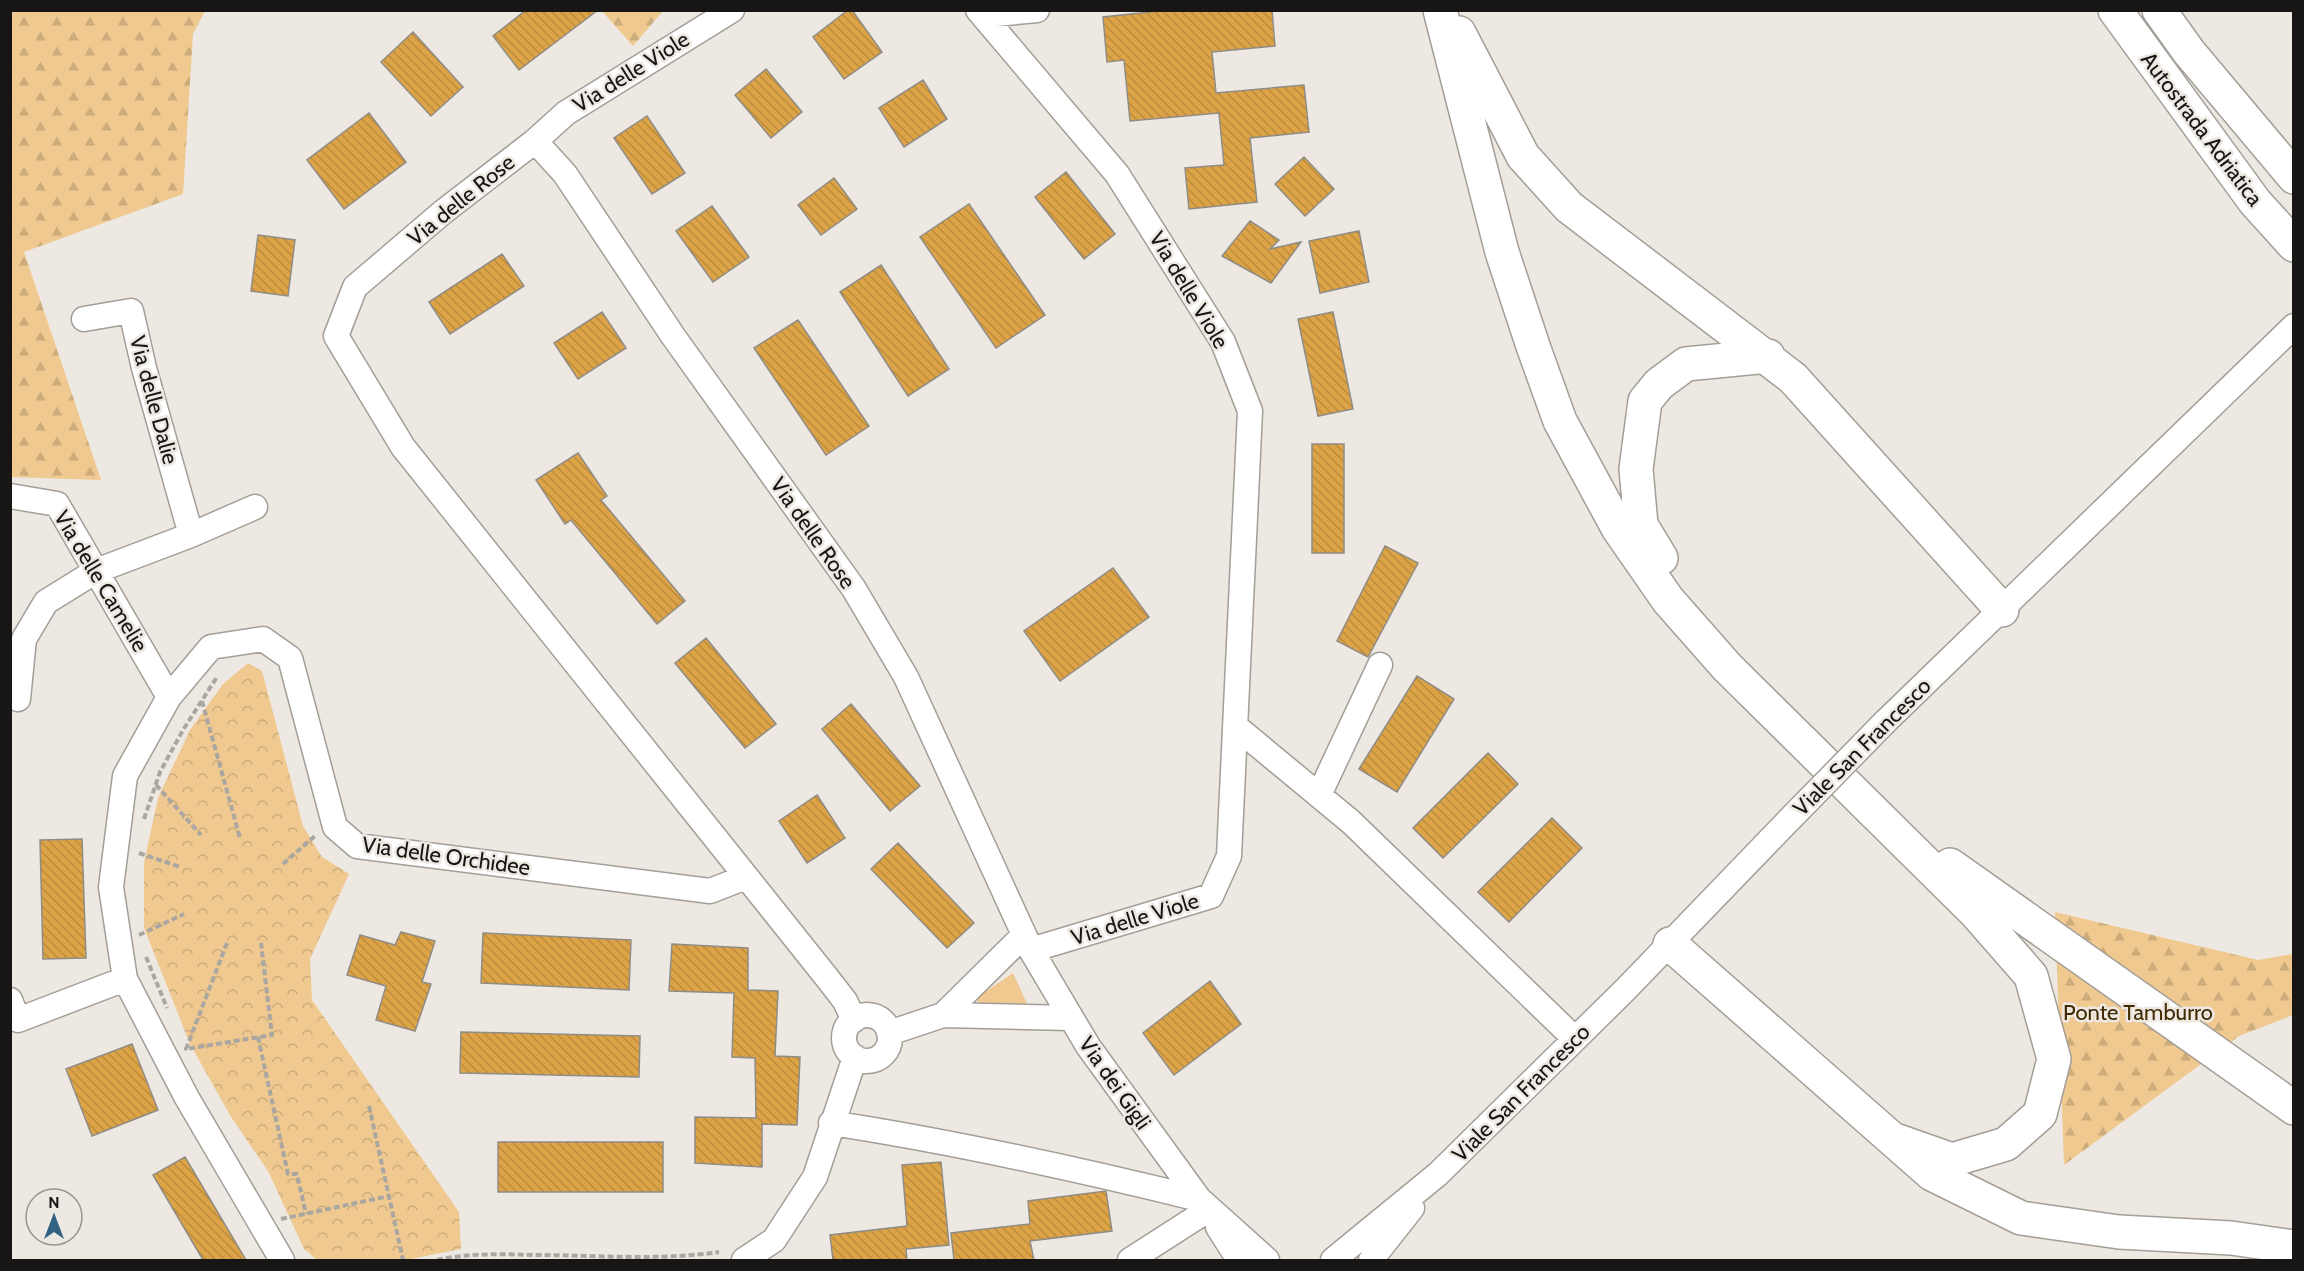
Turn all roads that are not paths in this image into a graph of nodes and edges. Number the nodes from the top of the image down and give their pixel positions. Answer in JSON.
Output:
{"nodes":[{"id":1,"x":732,"y":10,"type":"edge"},
{"id":2,"x":1037,"y":10,"type":"edge"},
{"id":3,"x":1440,"y":10,"type":"edge"},
{"id":4,"x":1447,"y":10,"type":"edge"},
{"id":5,"x":2115,"y":10,"type":"edge"},
{"id":6,"x":2159,"y":10,"type":"edge"},
{"id":7,"x":982,"y":13,"type":"edge"},
{"id":8,"x":535,"y":141,"type":"junction"},
{"id":9,"x":2291,"y":174,"type":"edge"},
{"id":10,"x":2294,"y":245,"type":"edge"},
{"id":11,"x":84,"y":319,"type":"dead end"},
{"id":12,"x":2294,"y":326,"type":"edge"},
{"id":13,"x":1768,"y":356,"type":"junction"},
{"id":14,"x":10,"y":496,"type":"edge"},
{"id":15,"x":255,"y":507,"type":"dead end"},
{"id":16,"x":190,"y":535,"type":"junction"},
{"id":17,"x":96,"y":571,"type":"junction"},
{"id":18,"x":2002,"y":610,"type":"junction"},
{"id":19,"x":1380,"y":665,"type":"dead end"},
{"id":20,"x":1727,"y":667,"type":"junction"},
{"id":21,"x":169,"y":697,"type":"junction"},
{"id":22,"x":18,"y":699,"type":"dead end"},
{"id":23,"x":1235,"y":726,"type":"junction"},
{"id":24,"x":1319,"y":795,"type":"junction"},
{"id":25,"x":1874,"y":810,"type":"junction"},
{"id":26,"x":746,"y":877,"type":"junction"},
{"id":27,"x":1027,"y":943,"type":"junction"},
{"id":28,"x":1670,"y":944,"type":"junction"},
{"id":29,"x":125,"y":979,"type":"junction"},
{"id":30,"x":13,"y":1014,"type":"edge"},
{"id":31,"x":943,"y":1015,"type":"junction"},
{"id":32,"x":1070,"y":1018,"type":"junction"},
{"id":33,"x":854,"y":1020,"type":"junction"},
{"id":34,"x":889,"y":1033,"type":"junction"},
{"id":35,"x":1575,"y":1039,"type":"junction"},
{"id":36,"x":855,"y":1057,"type":"junction"},
{"id":37,"x":2294,"y":1108,"type":"edge"},
{"id":38,"x":831,"y":1123,"type":"junction"},
{"id":39,"x":1898,"y":1141,"type":"junction"},
{"id":40,"x":1438,"y":1174,"type":"junction"},
{"id":41,"x":1204,"y":1204,"type":"junction"},
{"id":42,"x":2294,"y":1247,"type":"edge"},
{"id":43,"x":1348,"y":1251,"type":"edge"},
{"id":44,"x":282,"y":1260,"type":"edge"},
{"id":45,"x":744,"y":1260,"type":"edge"},
{"id":46,"x":1130,"y":1260,"type":"edge"},
{"id":47,"x":1239,"y":1260,"type":"edge"},
{"id":48,"x":1267,"y":1260,"type":"edge"},
{"id":49,"x":1371,"y":1260,"type":"edge"}],
"edges":[{"from":1,"to":8,"type":"street","name":"Via delle Viole"},
{"from":2,"to":7,"type":"street","name":"Via delle Viole"},
{"from":3,"to":20,"type":"highway"},
{"from":4,"to":13,"type":"highway"},
{"from":5,"to":10,"type":"highway","name":"Autostrada Adriatica"},
{"from":6,"to":9,"type":"highway","name":"Autostrada Adriatica"},
{"from":7,"to":23,"type":"street","name":"Via delle Viole"},
{"from":8,"to":26,"type":"street","name":"Via delle Rose"},
{"from":8,"to":27,"type":"street","name":"Via delle Rose"},
{"from":11,"to":16,"type":"street","name":"Via delle Dalie"},
{"from":12,"to":18,"type":"street","name":"Viale San Francesco"},
{"from":13,"to":18,"type":"highway"},
{"from":13,"to":20,"type":"highway"},
{"from":14,"to":17,"type":"street","name":"Via delle Camelie"},
{"from":15,"to":16,"type":"street"},
{"from":16,"to":17,"type":"street"},
{"from":17,"to":21,"type":"street","name":"Via delle Camelie"},
{"from":17,"to":22,"type":"street"},
{"from":18,"to":28,"type":"street","name":"Viale San Francesco","bridge":true},
{"from":19,"to":24,"type":"street"},
{"from":20,"to":25,"type":"highway"},
{"from":21,"to":26,"type":"street","name":"Via delle Orchidee"},
{"from":21,"to":29,"type":"street","name":"Via delle Orchidee"},
{"from":23,"to":24,"type":"street"},
{"from":23,"to":27,"type":"street","name":"Via delle Viole"},
{"from":24,"to":35,"type":"street"},
{"from":25,"to":37,"type":"highway"},
{"from":25,"to":39,"type":"highway"},
{"from":26,"to":33,"type":"street","name":"Via delle Rose"},
{"from":27,"to":31,"type":"street"},
{"from":27,"to":32,"type":"street","name":"Via dei Gigli"},
{"from":28,"to":35,"type":"street","name":"Viale San Francesco"},
{"from":28,"to":39,"type":"highway"},
{"from":29,"to":30,"type":"street"},
{"from":29,"to":44,"type":"street","name":"Via delle Orchidee"},
{"from":31,"to":32,"type":"street"},
{"from":31,"to":34,"type":"street"},
{"from":32,"to":41,"type":"street","name":"Via dei Gigli"},
{"from":33,"to":34,"type":"street"},
{"from":33,"to":36,"type":"street"},
{"from":34,"to":36,"type":"street"},
{"from":35,"to":40,"type":"street","name":"Viale San Francesco"},
{"from":36,"to":38,"type":"street"},
{"from":38,"to":41,"type":"street"},
{"from":38,"to":45,"type":"street"},
{"from":39,"to":42,"type":"highway"},
{"from":40,"to":43,"type":"street","name":"Viale San Francesco"},
{"from":40,"to":49,"type":"street","name":"Viale San Francesco"},
{"from":41,"to":46,"type":"street"},
{"from":41,"to":47,"type":"street","name":"Via dei Gigli"},
{"from":41,"to":48,"type":"street","name":"Via dei Gigli"}]}
